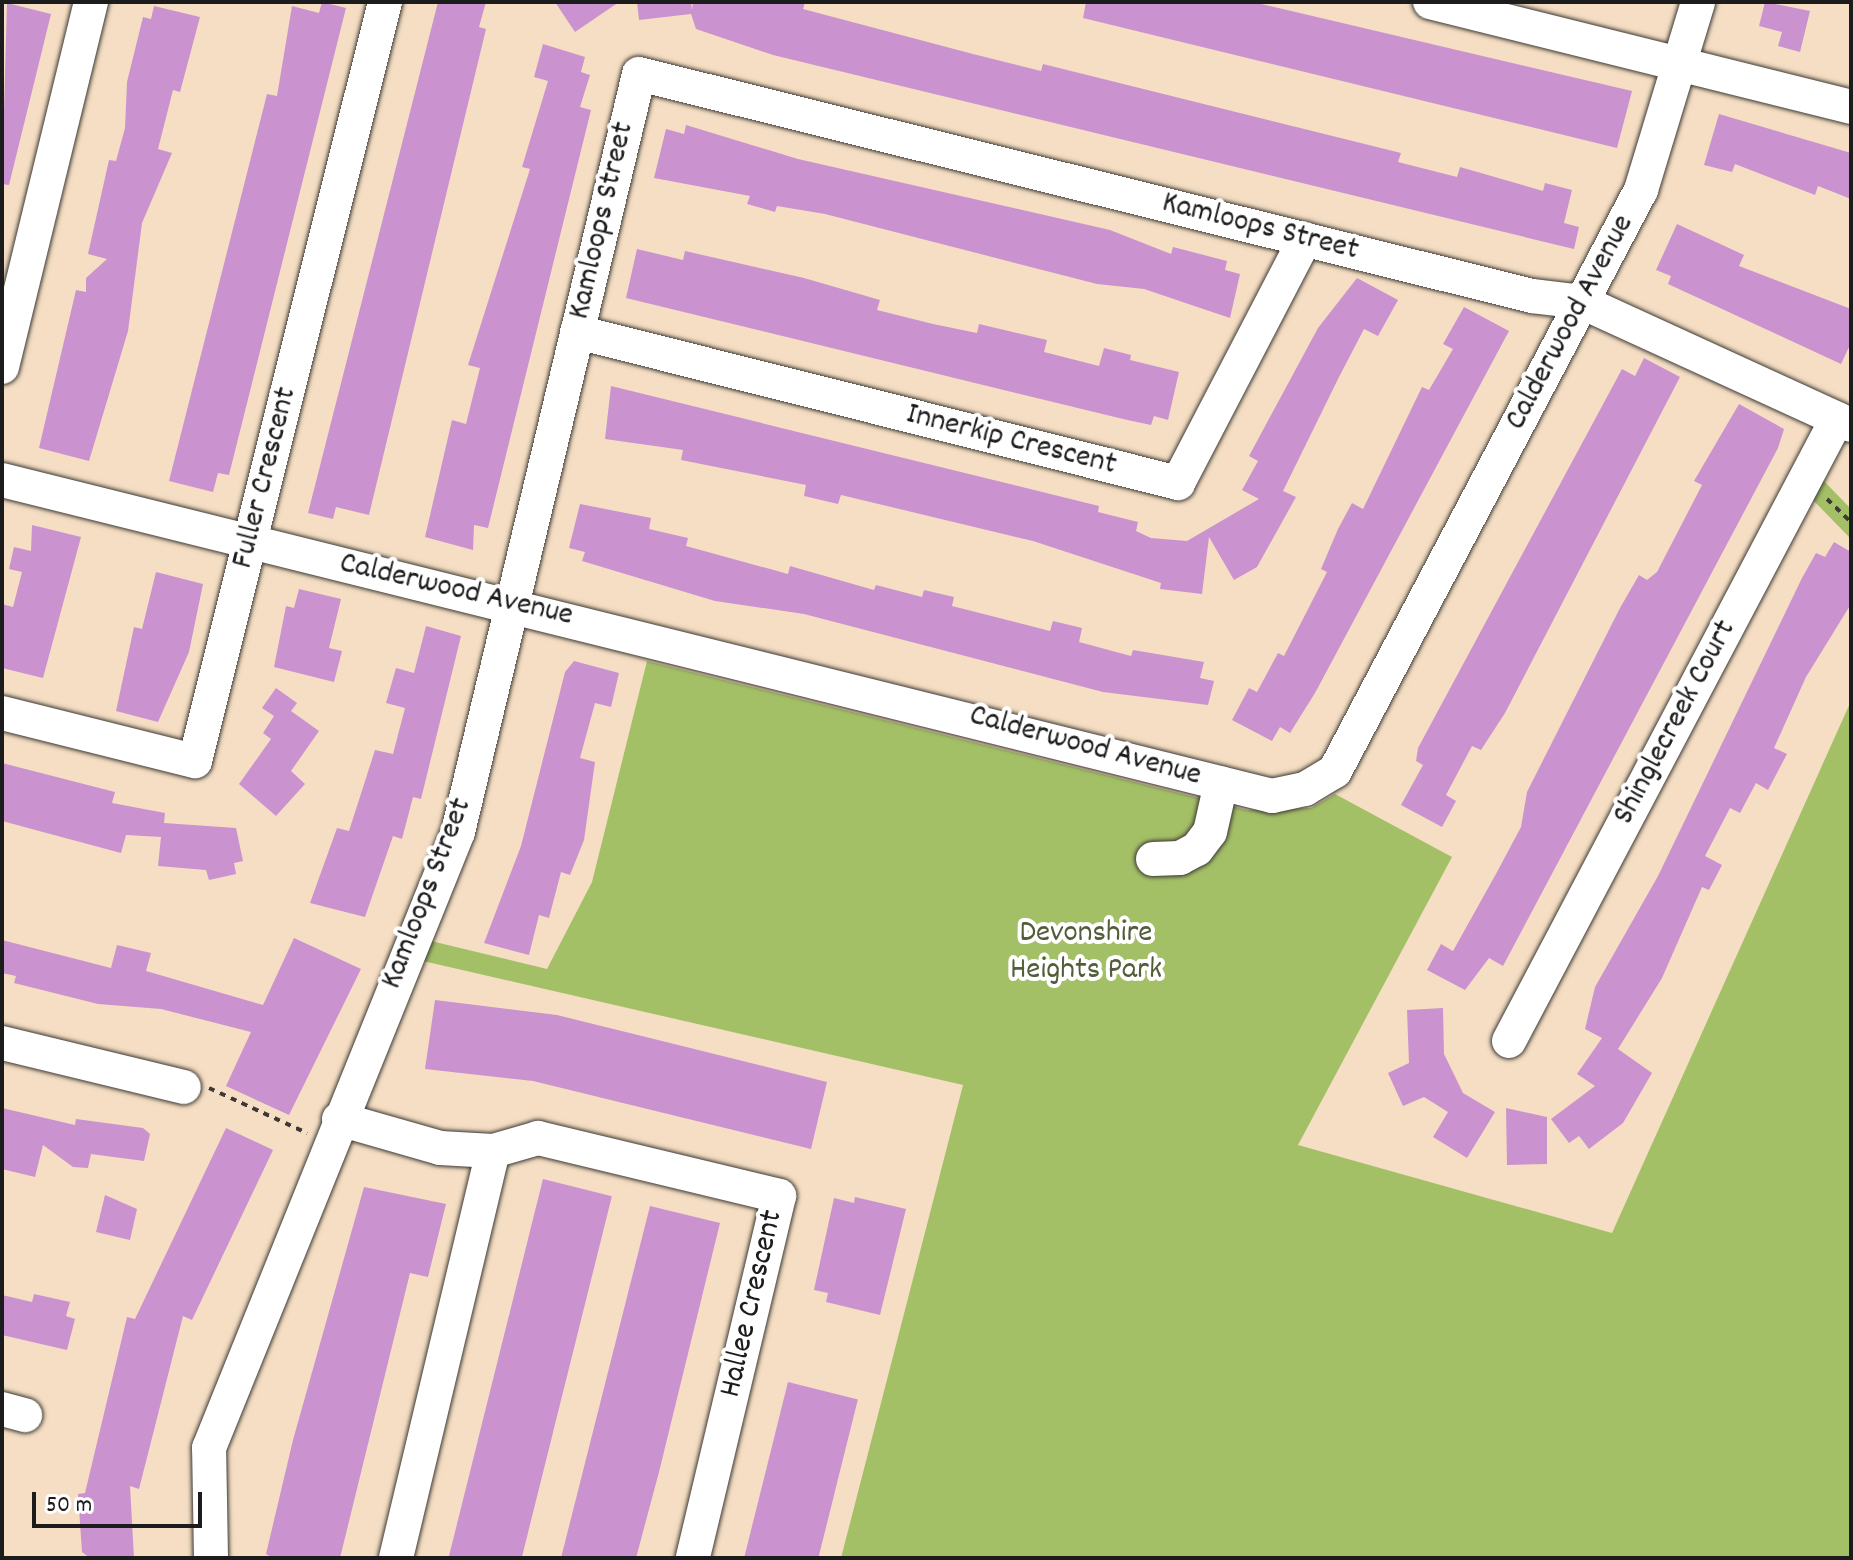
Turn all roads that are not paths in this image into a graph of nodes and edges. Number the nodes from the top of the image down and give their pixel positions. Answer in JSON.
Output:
{"nodes":[{"id":1,"x":91,"y":2,"type":"edge"},
{"id":2,"x":385,"y":2,"type":"edge"},
{"id":3,"x":1430,"y":2,"type":"edge"},
{"id":4,"x":1698,"y":2,"type":"edge"},
{"id":5,"x":1683,"y":65,"type":"junction"},
{"id":6,"x":1851,"y":107,"type":"edge"},
{"id":7,"x":1305,"y":239,"type":"junction"},
{"id":8,"x":1582,"y":302,"type":"junction"},
{"id":9,"x":577,"y":332,"type":"junction"},
{"id":10,"x":2,"y":367,"type":"edge"},
{"id":11,"x":1844,"y":422,"type":"edge"},
{"id":12,"x":2,"y":480,"type":"edge"},
{"id":13,"x":250,"y":542,"type":"junction"},
{"id":14,"x":512,"y":604,"type":"junction"},
{"id":15,"x":2,"y":713,"type":"edge"},
{"id":16,"x":1221,"y":783,"type":"junction"},
{"id":17,"x":1153,"y":859,"type":"dead end"},
{"id":18,"x":1509,"y":1041,"type":"dead end"},
{"id":19,"x":2,"y":1043,"type":"edge"},
{"id":20,"x":192,"y":1086,"type":"road end"},
{"id":21,"x":339,"y":1119,"type":"junction"},
{"id":22,"x":493,"y":1151,"type":"junction"},
{"id":23,"x":211,"y":1558,"type":"edge"},
{"id":24,"x":396,"y":1558,"type":"edge"},
{"id":25,"x":693,"y":1558,"type":"edge"}],
"edges":[{"from":1,"to":10,"type":"street"},
{"from":2,"to":13,"type":"street","name":"Fuller Crescent"},
{"from":3,"to":5,"type":"street"},
{"from":4,"to":5,"type":"street","name":"Calderwood Avenue"},
{"from":5,"to":6,"type":"street"},
{"from":5,"to":8,"type":"street","name":"Calderwood Avenue"},
{"from":7,"to":8,"type":"street","name":"Kamloops Street"},
{"from":7,"to":9,"type":"street","name":"Innerkip Crescent"},
{"from":7,"to":9,"type":"street","name":"Kamloops Street"},
{"from":8,"to":11,"type":"street","name":"Kamloops Street"},
{"from":8,"to":16,"type":"street","name":"Calderwood Avenue"},
{"from":9,"to":14,"type":"street","name":"Kamloops Street"},
{"from":11,"to":18,"type":"street","name":"Shinglecreek Court"},
{"from":12,"to":13,"type":"street","name":"Calderwood Avenue"},
{"from":13,"to":14,"type":"street","name":"Calderwood Avenue"},
{"from":13,"to":15,"type":"street","name":"Fuller Crescent"},
{"from":14,"to":16,"type":"street","name":"Calderwood Avenue"},
{"from":14,"to":21,"type":"street","name":"Kamloops Street"},
{"from":16,"to":17,"type":"street"},
{"from":19,"to":20,"type":"street"},
{"from":21,"to":22,"type":"street","name":"Hallee Crescent"},
{"from":21,"to":23,"type":"street","name":"Kamloops Street"},
{"from":22,"to":24,"type":"street"},
{"from":22,"to":25,"type":"street","name":"Hallee Crescent"}]}
